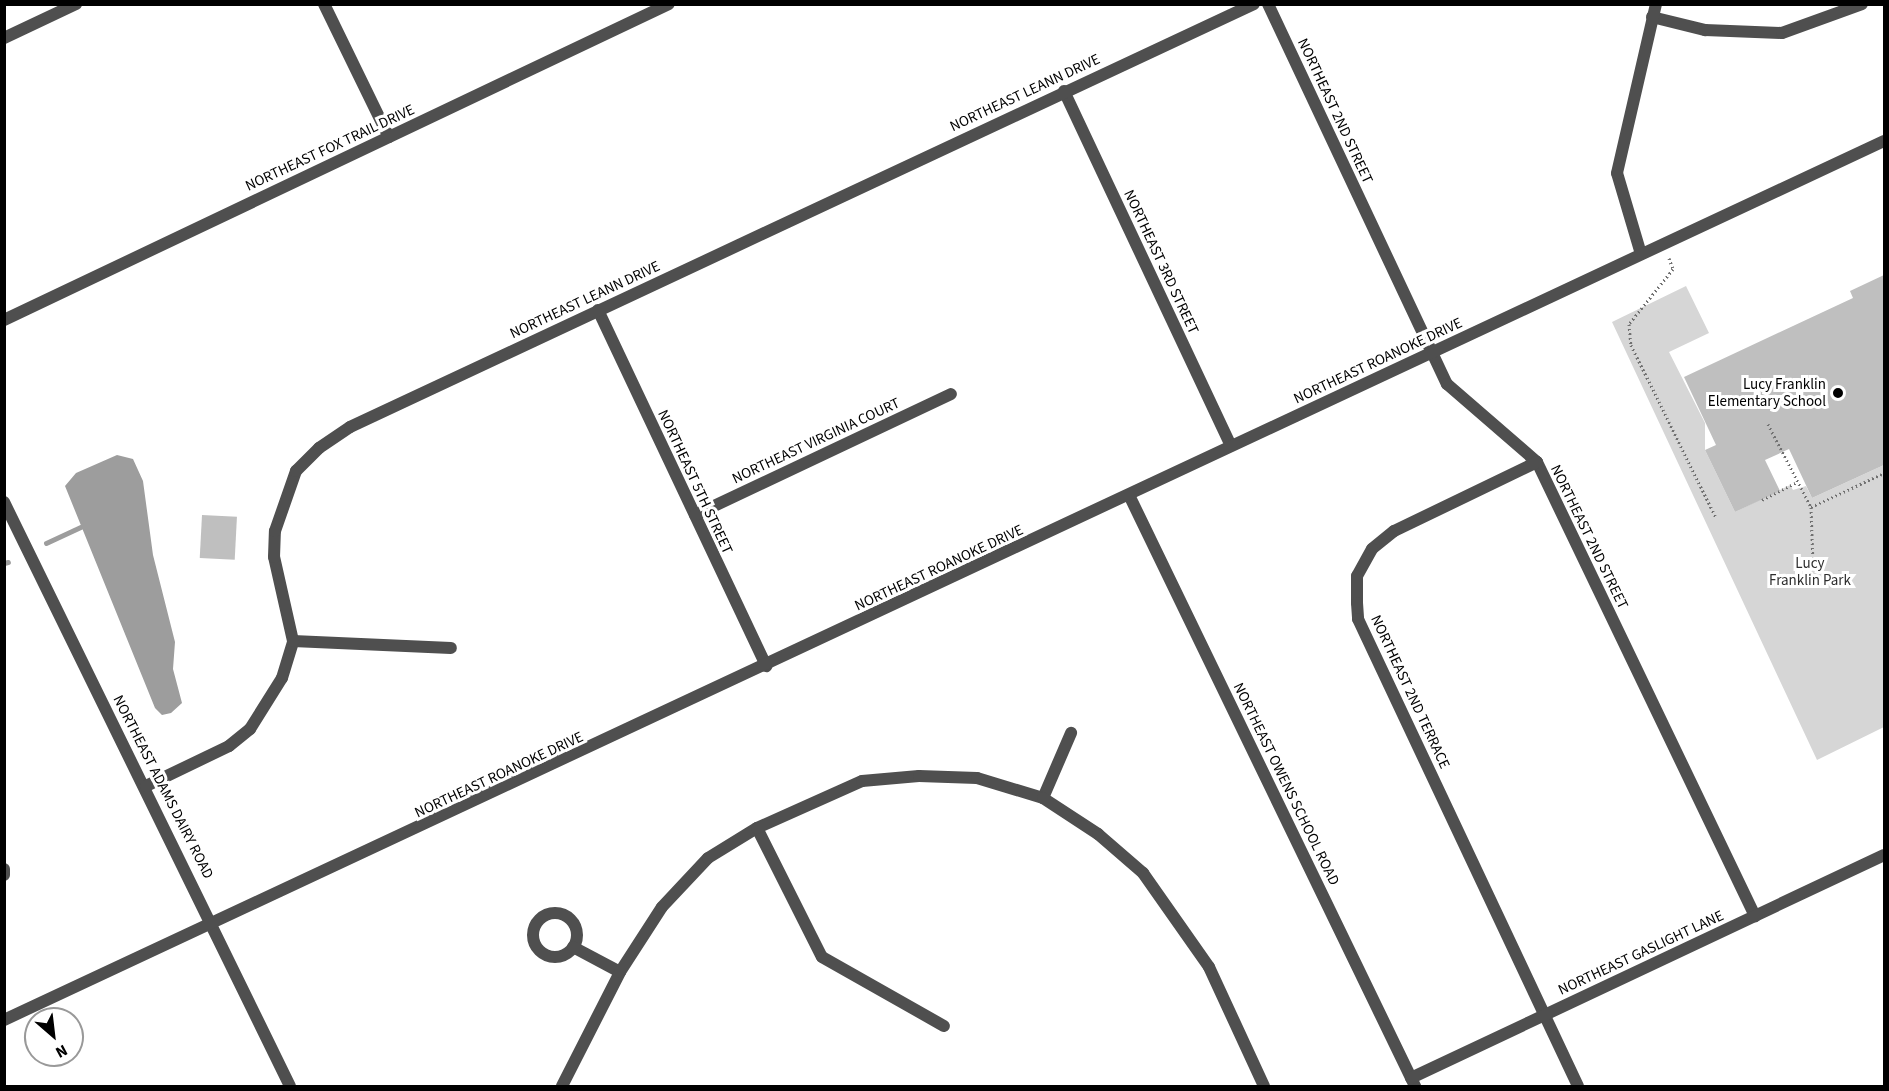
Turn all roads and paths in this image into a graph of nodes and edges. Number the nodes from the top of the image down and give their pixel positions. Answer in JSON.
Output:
{"nodes":[{"id":1,"x":76,"y":4,"type":"edge"},
{"id":2,"x":324,"y":4,"type":"edge"},
{"id":3,"x":669,"y":4,"type":"edge"},
{"id":4,"x":1254,"y":4,"type":"edge"},
{"id":5,"x":1268,"y":4,"type":"edge"},
{"id":6,"x":1656,"y":4,"type":"edge"},
{"id":7,"x":1862,"y":4,"type":"edge"},
{"id":8,"x":1652,"y":17,"type":"junction"},
{"id":9,"x":4,"y":38,"type":"edge"},
{"id":10,"x":1064,"y":91,"type":"junction"},
{"id":11,"x":389,"y":137,"type":"junction"},
{"id":12,"x":1884,"y":141,"type":"edge"},
{"id":13,"x":1641,"y":254,"type":"junction"},
{"id":14,"x":1669,"y":258,"type":"dead end"},
{"id":15,"x":598,"y":310,"type":"junction"},
{"id":16,"x":4,"y":320,"type":"edge"},
{"id":17,"x":1433,"y":352,"type":"junction"},
{"id":18,"x":951,"y":394,"type":"dead end"},
{"id":19,"x":1768,"y":424,"type":"dead end"},
{"id":20,"x":1231,"y":446,"type":"junction"},
{"id":21,"x":1537,"y":462,"type":"junction"},
{"id":22,"x":1884,"y":473,"type":"edge"},
{"id":23,"x":1796,"y":483,"type":"junction"},
{"id":24,"x":1129,"y":495,"type":"junction"},
{"id":25,"x":1762,"y":500,"type":"dead end"},
{"id":26,"x":4,"y":502,"type":"edge"},
{"id":27,"x":1811,"y":507,"type":"junction"},
{"id":28,"x":695,"y":515,"type":"junction"},
{"id":29,"x":1715,"y":516,"type":"dead end"},
{"id":30,"x":1813,"y":565,"type":"dead end"},
{"id":31,"x":293,"y":641,"type":"junction"},
{"id":32,"x":451,"y":648,"type":"dead end"},
{"id":33,"x":766,"y":666,"type":"junction"},
{"id":34,"x":1071,"y":733,"type":"dead end"},
{"id":35,"x":146,"y":786,"type":"junction"},
{"id":36,"x":1043,"y":798,"type":"junction"},
{"id":37,"x":757,"y":828,"type":"junction"},
{"id":38,"x":1884,"y":855,"type":"edge"},
{"id":39,"x":4,"y":869,"type":"edge"},
{"id":40,"x":4,"y":874,"type":"edge"},
{"id":41,"x":1755,"y":916,"type":"junction"},
{"id":42,"x":215,"y":924,"type":"junction"},
{"id":43,"x":573,"y":947,"type":"dead end"},
{"id":44,"x":620,"y":972,"type":"junction"},
{"id":45,"x":1545,"y":1014,"type":"junction"},
{"id":46,"x":4,"y":1020,"type":"edge"},
{"id":47,"x":944,"y":1026,"type":"dead end"},
{"id":48,"x":1413,"y":1082,"type":"edge"},
{"id":49,"x":290,"y":1086,"type":"edge"},
{"id":50,"x":563,"y":1086,"type":"edge"},
{"id":51,"x":1264,"y":1086,"type":"edge"},
{"id":52,"x":1578,"y":1086,"type":"edge"}],
"edges":[{"from":1,"to":9,"type":"street"},
{"from":2,"to":11,"type":"street"},
{"from":3,"to":11,"type":"street","name":"NORTHEAST FOX TRAIL DRIVE"},
{"from":4,"to":10,"type":"street","name":"NORTHEAST LEANN DRIVE"},
{"from":5,"to":17,"type":"street","name":"NORTHEAST 2ND STREET"},
{"from":6,"to":8,"type":"street"},
{"from":7,"to":8,"type":"street"},
{"from":8,"to":13,"type":"street"},
{"from":10,"to":15,"type":"street","name":"NORTHEAST LEANN DRIVE"},
{"from":10,"to":20,"type":"street","name":"NORTHEAST 3RD STREET"},
{"from":11,"to":16,"type":"street","name":"NORTHEAST FOX TRAIL DRIVE"},
{"from":12,"to":13,"type":"street","name":"NORTHEAST ROANOKE DRIVE"},
{"from":13,"to":17,"type":"street","name":"NORTHEAST ROANOKE DRIVE"},
{"from":14,"to":29,"type":"path"},
{"from":15,"to":28,"type":"street","name":"NORTHEAST 5TH STREET"},
{"from":15,"to":31,"type":"street","name":"NORTHEAST LEANN DRIVE"},
{"from":17,"to":20,"type":"street","name":"NORTHEAST ROANOKE DRIVE"},
{"from":17,"to":21,"type":"street","name":"NORTHEAST 2ND STREET"},
{"from":18,"to":28,"type":"street","name":"NORTHEAST VIRGINIA COURT"},
{"from":19,"to":23,"type":"path"},
{"from":20,"to":24,"type":"street","name":"NORTHEAST ROANOKE DRIVE"},
{"from":21,"to":41,"type":"street","name":"NORTHEAST 2ND STREET"},
{"from":21,"to":45,"type":"street","name":"NORTHEAST 2ND TERRACE"},
{"from":22,"to":27,"type":"path"},
{"from":23,"to":25,"type":"path"},
{"from":23,"to":27,"type":"path"},
{"from":24,"to":33,"type":"street","name":"NORTHEAST ROANOKE DRIVE"},
{"from":24,"to":48,"type":"street","name":"NORTHEAST OWENS SCHOOL ROAD"},
{"from":26,"to":35,"type":"street","name":"NORTHEAST ADAMS DAIRY ROAD"},
{"from":27,"to":30,"type":"path"},
{"from":28,"to":33,"type":"street","name":"NORTHEAST 5TH STREET"},
{"from":31,"to":32,"type":"street"},
{"from":31,"to":35,"type":"street","name":"NORTHEAST LEANN DRIVE"},
{"from":33,"to":42,"type":"street","name":"NORTHEAST ROANOKE DRIVE"},
{"from":34,"to":36,"type":"street"},
{"from":35,"to":42,"type":"street","name":"NORTHEAST ADAMS DAIRY ROAD"},
{"from":36,"to":37,"type":"street"},
{"from":36,"to":51,"type":"street"},
{"from":37,"to":44,"type":"street"},
{"from":37,"to":47,"type":"street"},
{"from":38,"to":41,"type":"street","name":"NORTHEAST GASLIGHT LANE"},
{"from":39,"to":40,"type":"street"},
{"from":41,"to":45,"type":"street","name":"NORTHEAST GASLIGHT LANE"},
{"from":42,"to":46,"type":"street","name":"NORTHEAST ROANOKE DRIVE"},
{"from":42,"to":49,"type":"street","name":"NORTHEAST ADAMS DAIRY ROAD"},
{"from":43,"to":44,"type":"street"},
{"from":44,"to":50,"type":"street"},
{"from":45,"to":48,"type":"street","name":"NORTHEAST GASLIGHT LANE"},
{"from":45,"to":52,"type":"street","name":"NORTHEAST 2ND TERRACE"}]}
